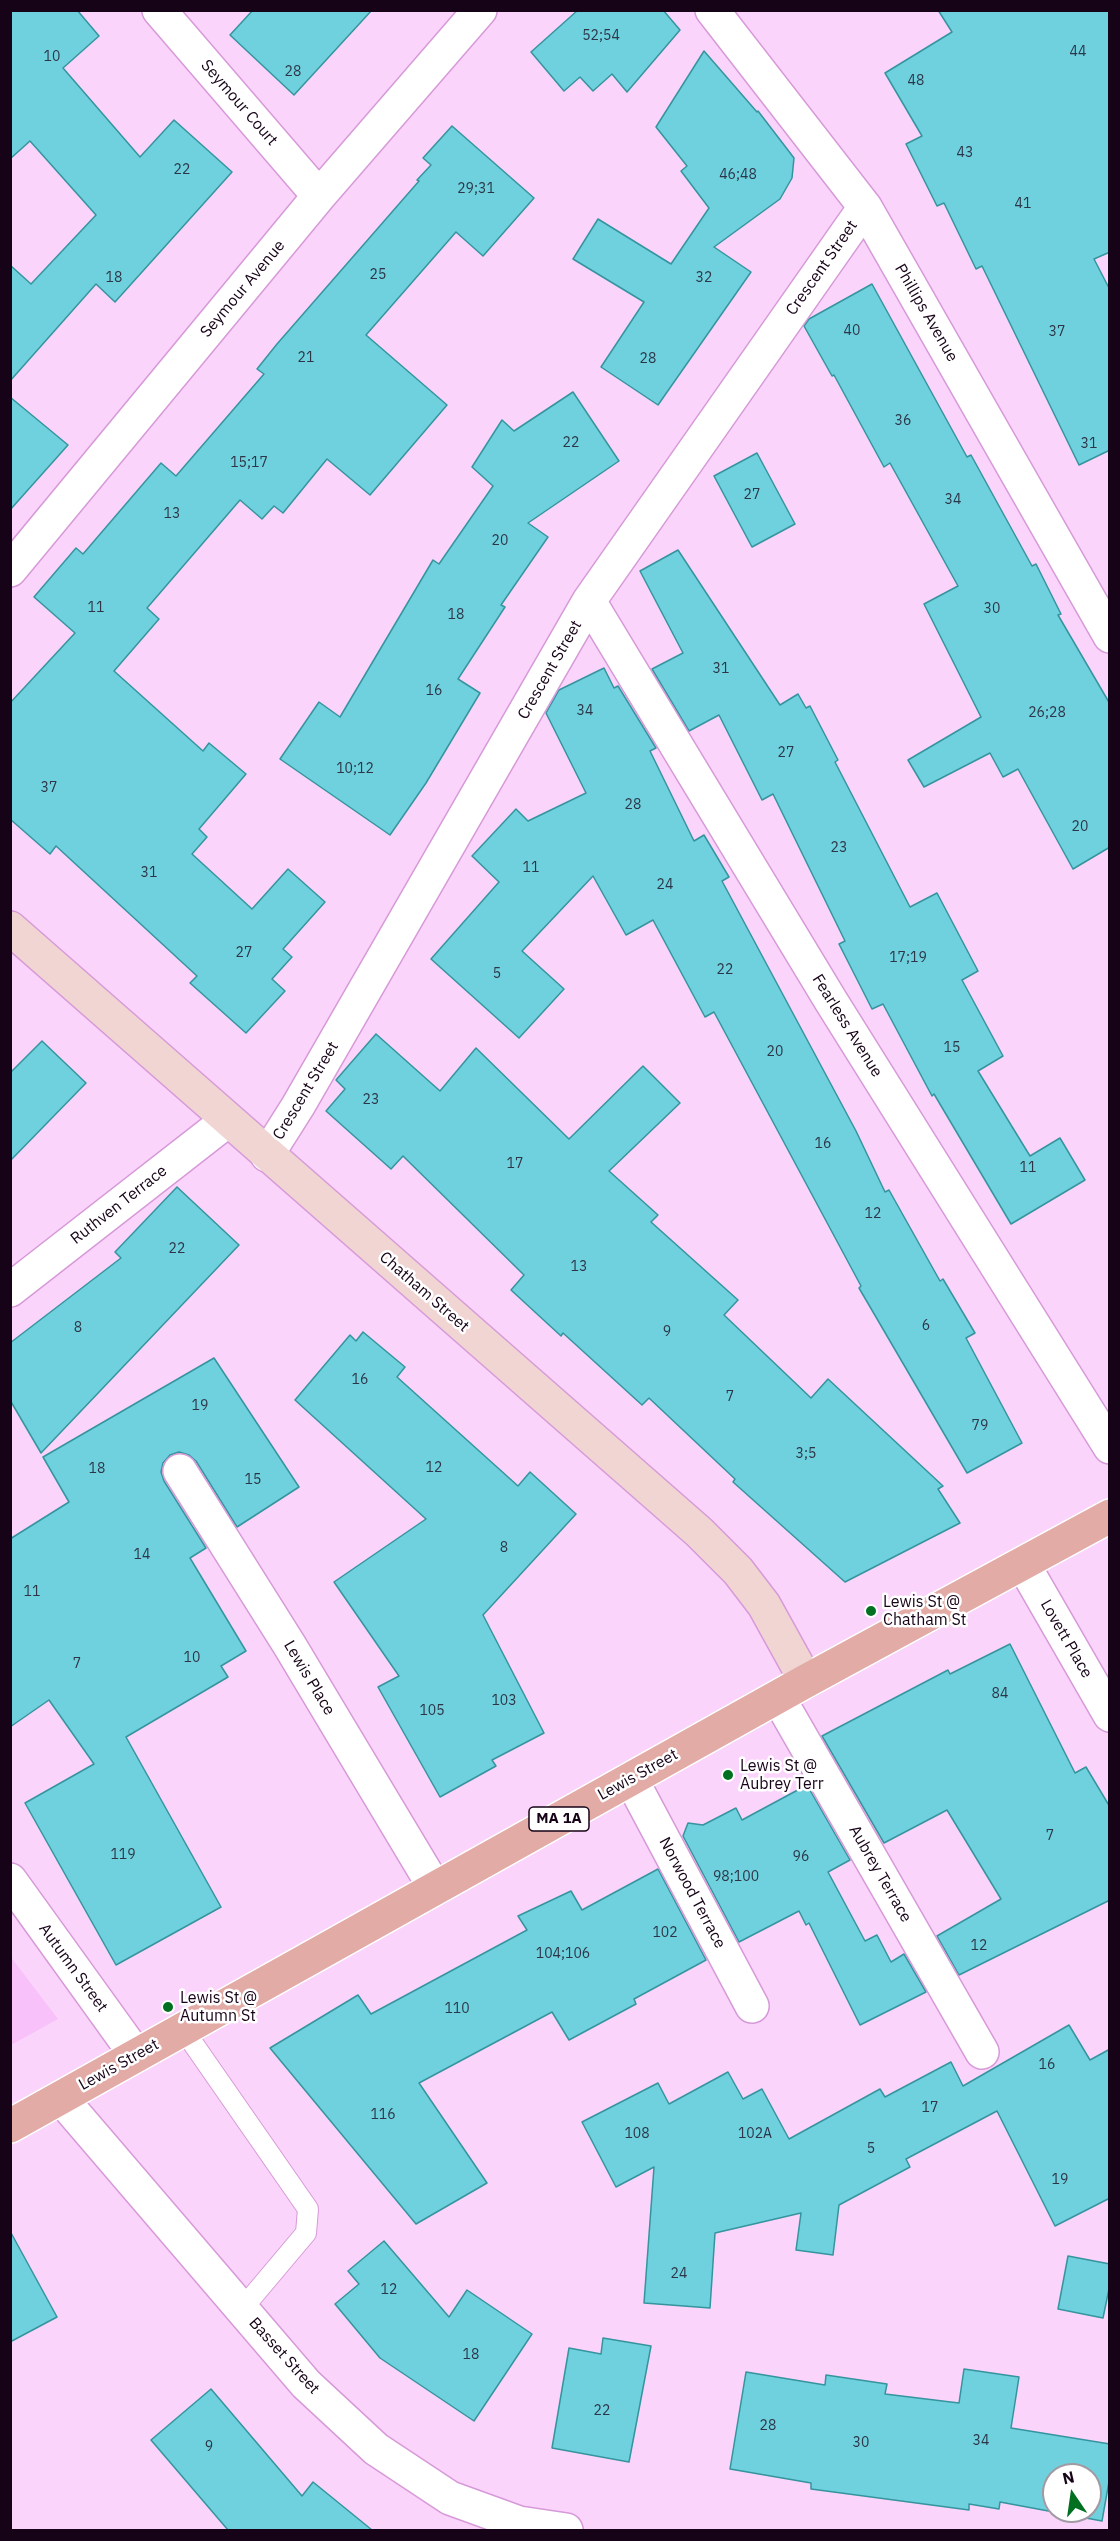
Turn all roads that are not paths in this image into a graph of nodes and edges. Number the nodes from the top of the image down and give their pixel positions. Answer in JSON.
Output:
{"nodes":[{"id":1,"x":159,"y":10,"type":"edge"},
{"id":2,"x":480,"y":10,"type":"edge"},
{"id":3,"x":712,"y":10,"type":"edge"},
{"id":4,"x":319,"y":196,"type":"junction"},
{"id":5,"x":866,"y":207,"type":"junction"},
{"id":6,"x":10,"y":570,"type":"edge"},
{"id":7,"x":589,"y":601,"type":"junction"},
{"id":8,"x":1110,"y":636,"type":"edge"},
{"id":9,"x":10,"y":928,"type":"edge"},
{"id":10,"x":228,"y":1120,"type":"junction"},
{"id":11,"x":267,"y":1155,"type":"junction"},
{"id":12,"x":10,"y":1290,"type":"edge"},
{"id":13,"x":1110,"y":1447,"type":"edge"},
{"id":14,"x":180,"y":1471,"type":"dead end"},
{"id":15,"x":1110,"y":1516,"type":"edge"},
{"id":16,"x":1023,"y":1564,"type":"junction"},
{"id":17,"x":806,"y":1681,"type":"junction"},
{"id":18,"x":778,"y":1697,"type":"junction"},
{"id":19,"x":1110,"y":1714,"type":"edge"},
{"id":20,"x":631,"y":1779,"type":"junction"},
{"id":21,"x":10,"y":1880,"type":"edge"},
{"id":22,"x":435,"y":1888,"type":"junction"},
{"id":23,"x":752,"y":2006,"type":"dead end"},
{"id":24,"x":183,"y":2029,"type":"junction"},
{"id":25,"x":982,"y":2052,"type":"dead end"},
{"id":26,"x":136,"y":2055,"type":"junction"},
{"id":27,"x":61,"y":2098,"type":"junction"},
{"id":28,"x":10,"y":2126,"type":"edge"},
{"id":29,"x":242,"y":2309,"type":"junction"},
{"id":30,"x":517,"y":2527,"type":"edge"},
{"id":31,"x":566,"y":2530,"type":"edge"}],
"edges":[{"from":1,"to":4,"type":"street","name":"Seymour Court"},
{"from":2,"to":4,"type":"street","name":"Seymour Avenue"},
{"from":3,"to":5,"type":"street","name":"Phillips Avenue"},
{"from":4,"to":6,"type":"street","name":"Seymour Avenue"},
{"from":5,"to":7,"type":"street","name":"Crescent Street"},
{"from":5,"to":8,"type":"street","name":"Phillips Avenue"},
{"from":7,"to":11,"type":"street","name":"Crescent Street"},
{"from":7,"to":13,"type":"street","name":"Fearless Avenue"},
{"from":9,"to":10,"type":"main road","name":"Chatham Street"},
{"from":10,"to":11,"type":"main road","name":"Chatham Street"},
{"from":10,"to":12,"type":"street","name":"Ruthven Terrace"},
{"from":11,"to":17,"type":"main road","name":"Chatham Street"},
{"from":14,"to":22,"type":"street","name":"Lewis Place"},
{"from":15,"to":16,"type":"main road","name":"Lewis Street","number":"MA 1A"},
{"from":16,"to":17,"type":"main road","name":"Lewis Street","number":"MA 1A"},
{"from":16,"to":19,"type":"street","name":"Lovett Place"},
{"from":17,"to":18,"type":"main road","name":"Lewis Street","number":"MA 1A"},
{"from":18,"to":20,"type":"main road","name":"Lewis Street","number":"MA 1A"},
{"from":18,"to":25,"type":"street","name":"Aubrey Terrace"},
{"from":20,"to":22,"type":"main road","name":"Lewis Street","number":"MA 1A"},
{"from":20,"to":23,"type":"street","name":"Norwood Terrace"},
{"from":21,"to":26,"type":"street","name":"Autumn Street"},
{"from":22,"to":24,"type":"main road","name":"Lewis Street","number":"MA 1A"},
{"from":24,"to":26,"type":"main road","name":"Lewis Street","number":"MA 1A"},
{"from":24,"to":29,"type":"lane"},
{"from":26,"to":27,"type":"main road","name":"Lewis Street","number":"MA 1A"},
{"from":27,"to":28,"type":"main road","name":"Lewis Street","number":"MA 1A"},
{"from":27,"to":29,"type":"street","name":"Basset Street"},
{"from":29,"to":30,"type":"street","name":"Basset Street"},
{"from":30,"to":31,"type":"street","name":"Basset Street"}]}
